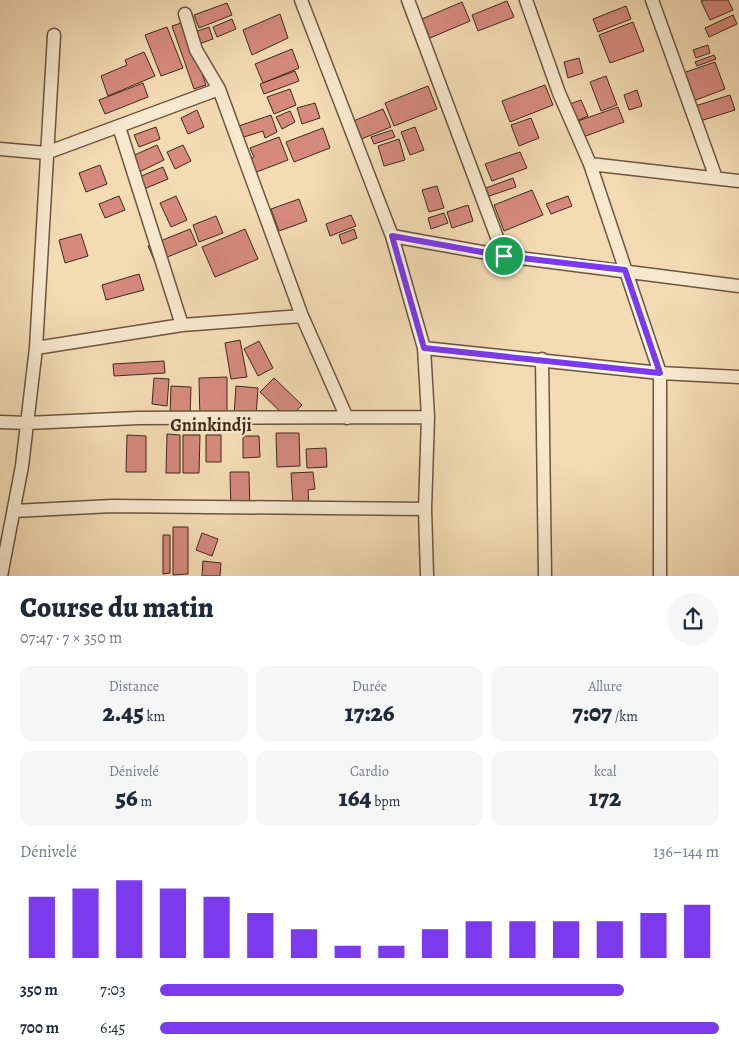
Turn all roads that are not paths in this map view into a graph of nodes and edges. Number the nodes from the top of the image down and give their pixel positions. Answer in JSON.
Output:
{"nodes":[{"id":1,"x":301,"y":0,"type":"edge"},
{"id":2,"x":408,"y":0,"type":"edge"},
{"id":3,"x":526,"y":0,"type":"edge"},
{"id":4,"x":652,"y":0,"type":"edge"},
{"id":5,"x":185,"y":14,"type":"dead end"},
{"id":6,"x":54,"y":35,"type":"dead end"},
{"id":7,"x":219,"y":89,"type":"junction"},
{"id":8,"x":120,"y":127,"type":"junction"},
{"id":9,"x":0,"y":149,"type":"edge"},
{"id":10,"x":46,"y":153,"type":"junction"},
{"id":11,"x":590,"y":164,"type":"junction"},
{"id":12,"x":716,"y":178,"type":"junction"},
{"id":13,"x":739,"y":181,"type":"edge"},
{"id":14,"x":392,"y":236,"type":"junction"},
{"id":15,"x":504,"y":256,"type":"junction"},
{"id":16,"x":625,"y":270,"type":"junction"},
{"id":17,"x":739,"y":286,"type":"edge"},
{"id":18,"x":302,"y":316,"type":"junction"},
{"id":19,"x":182,"y":325,"type":"junction"},
{"id":20,"x":36,"y":348,"type":"junction"},
{"id":21,"x":424,"y":348,"type":"junction"},
{"id":22,"x":542,"y":359,"type":"junction"},
{"id":23,"x":660,"y":373,"type":"junction"},
{"id":24,"x":739,"y":377,"type":"edge"},
{"id":25,"x":428,"y":417,"type":"junction"},
{"id":26,"x":346,"y":418,"type":"junction"},
{"id":27,"x":0,"y":422,"type":"edge"},
{"id":28,"x":27,"y":423,"type":"junction"},
{"id":29,"x":425,"y":509,"type":"junction"},
{"id":30,"x":14,"y":510,"type":"junction"},
{"id":31,"x":2,"y":576,"type":"edge"},
{"id":32,"x":427,"y":576,"type":"edge"},
{"id":33,"x":545,"y":576,"type":"edge"},
{"id":34,"x":660,"y":576,"type":"edge"}],
"edges":[{"from":1,"to":14,"type":"street"},
{"from":2,"to":15,"type":"street"},
{"from":3,"to":11,"type":"street"},
{"from":4,"to":12,"type":"street"},
{"from":5,"to":7,"type":"street"},
{"from":6,"to":10,"type":"street"},
{"from":7,"to":8,"type":"street"},
{"from":7,"to":18,"type":"street"},
{"from":8,"to":10,"type":"street"},
{"from":8,"to":19,"type":"street"},
{"from":9,"to":10,"type":"street"},
{"from":10,"to":20,"type":"street"},
{"from":11,"to":12,"type":"street"},
{"from":11,"to":16,"type":"street"},
{"from":12,"to":13,"type":"street"},
{"from":14,"to":15,"type":"street"},
{"from":14,"to":21,"type":"street"},
{"from":15,"to":16,"type":"street"},
{"from":16,"to":17,"type":"street"},
{"from":16,"to":23,"type":"street"},
{"from":18,"to":19,"type":"street"},
{"from":18,"to":26,"type":"street"},
{"from":19,"to":20,"type":"street"},
{"from":20,"to":28,"type":"street"},
{"from":21,"to":22,"type":"street"},
{"from":21,"to":25,"type":"street"},
{"from":22,"to":23,"type":"street"},
{"from":22,"to":33,"type":"street"},
{"from":23,"to":24,"type":"street"},
{"from":23,"to":34,"type":"street"},
{"from":25,"to":26,"type":"street"},
{"from":25,"to":29,"type":"street"},
{"from":26,"to":28,"type":"street"},
{"from":27,"to":28,"type":"street"},
{"from":28,"to":30,"type":"street"},
{"from":29,"to":30,"type":"street"},
{"from":29,"to":32,"type":"street"},
{"from":30,"to":31,"type":"street"}]}
